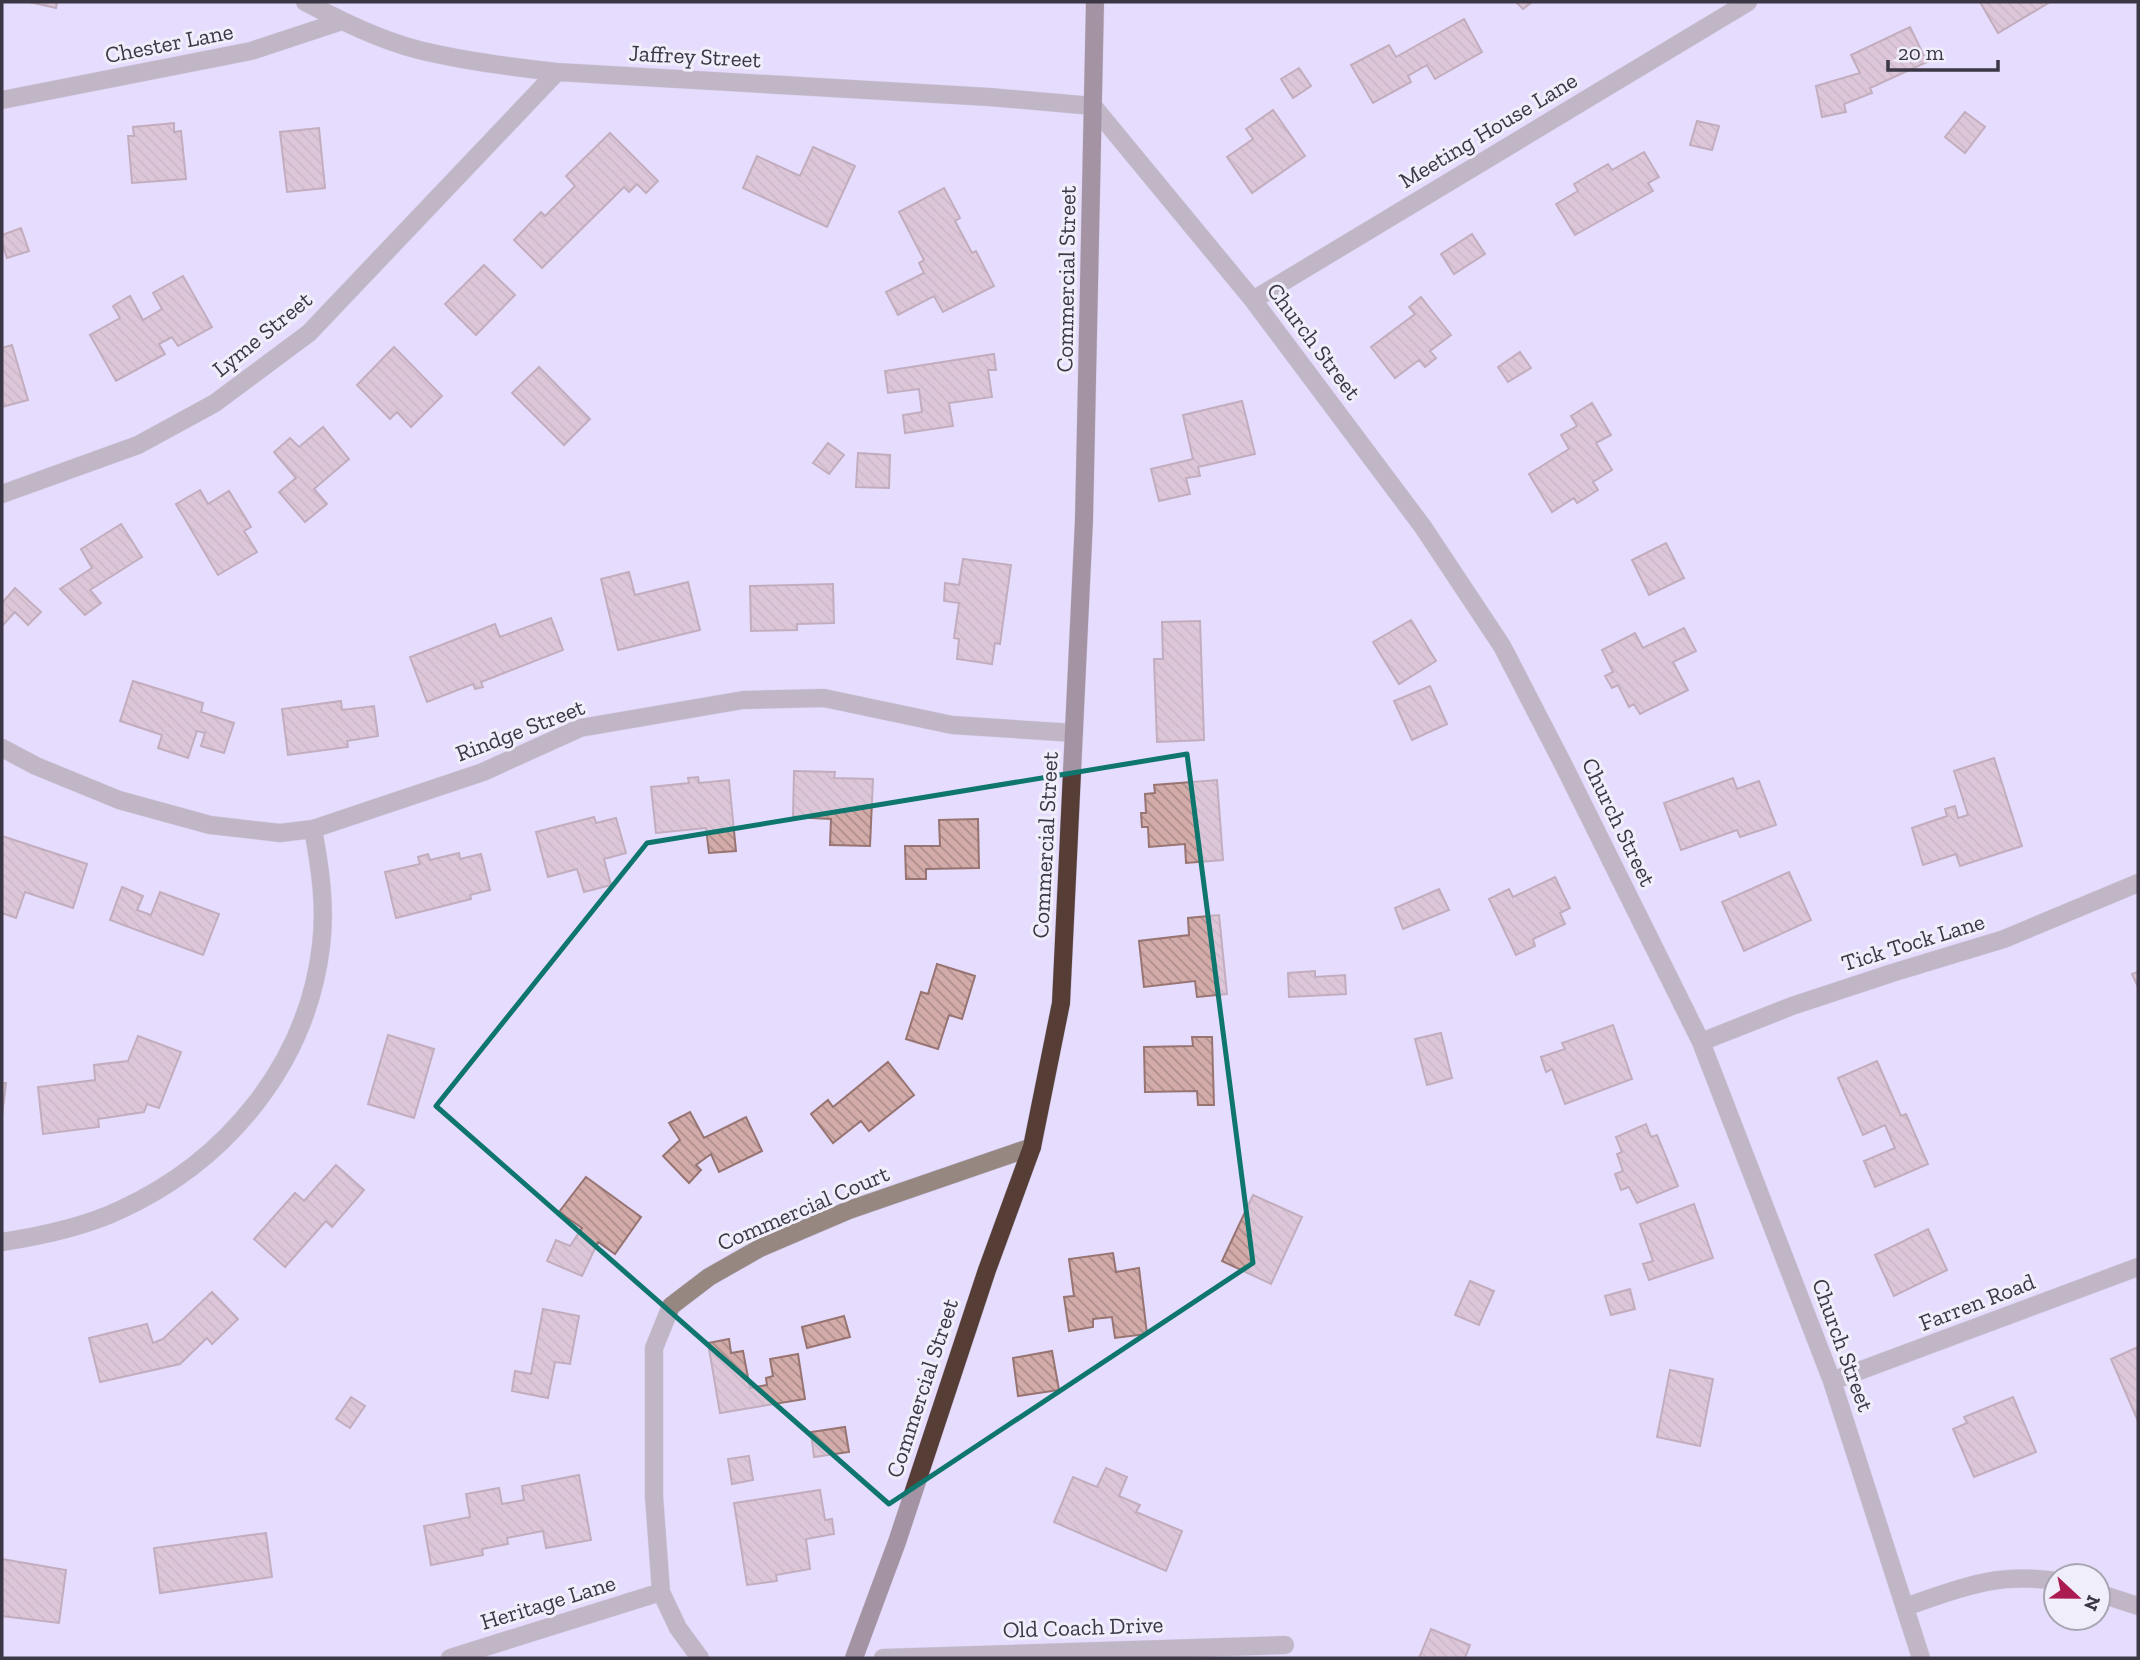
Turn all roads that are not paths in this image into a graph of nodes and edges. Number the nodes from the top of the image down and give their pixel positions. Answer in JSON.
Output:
{"nodes":[{"id":1,"x":305,"y":2,"type":"edge"},
{"id":2,"x":1095,"y":2,"type":"edge"},
{"id":3,"x":1748,"y":2,"type":"edge"},
{"id":4,"x":342,"y":21,"type":"junction"},
{"id":5,"x":557,"y":72,"type":"junction"},
{"id":6,"x":2,"y":100,"type":"edge"},
{"id":7,"x":1093,"y":106,"type":"junction"},
{"id":8,"x":1253,"y":300,"type":"junction"},
{"id":9,"x":2,"y":494,"type":"edge"},
{"id":10,"x":1074,"y":733,"type":"junction"},
{"id":11,"x":2,"y":748,"type":"edge"},
{"id":12,"x":313,"y":829,"type":"junction"},
{"id":13,"x":2138,"y":883,"type":"edge"},
{"id":14,"x":1701,"y":1042,"type":"junction"},
{"id":15,"x":1031,"y":1147,"type":"junction"},
{"id":16,"x":2,"y":1242,"type":"edge"},
{"id":17,"x":2138,"y":1267,"type":"edge"},
{"id":18,"x":1832,"y":1381,"type":"junction"},
{"id":19,"x":2042,"y":1579,"type":"edge"},
{"id":20,"x":661,"y":1592,"type":"junction"},
{"id":21,"x":2112,"y":1598,"type":"edge"},
{"id":22,"x":2138,"y":1606,"type":"edge"},
{"id":23,"x":1905,"y":1607,"type":"junction"},
{"id":24,"x":1285,"y":1645,"type":"dead end"},
{"id":25,"x":450,"y":1658,"type":"edge"},
{"id":26,"x":700,"y":1658,"type":"edge"},
{"id":27,"x":854,"y":1658,"type":"edge"},
{"id":28,"x":883,"y":1658,"type":"edge"},
{"id":29,"x":1921,"y":1658,"type":"edge"}],
"edges":[{"from":1,"to":4,"type":"street","name":"Jaffrey Street"},
{"from":2,"to":7,"type":"main road","name":"Commercial Street"},
{"from":3,"to":8,"type":"street","name":"Meeting House Lane"},
{"from":4,"to":5,"type":"street","name":"Jaffrey Street"},
{"from":4,"to":6,"type":"street","name":"Chester Lane"},
{"from":5,"to":7,"type":"street","name":"Jaffrey Street"},
{"from":5,"to":9,"type":"street","name":"Lyme Street"},
{"from":7,"to":8,"type":"street","name":"Church Street"},
{"from":7,"to":10,"type":"main road","name":"Commercial Street"},
{"from":8,"to":14,"type":"street","name":"Church Street"},
{"from":10,"to":12,"type":"street","name":"Rindge Street"},
{"from":10,"to":15,"type":"main road","name":"Commercial Street"},
{"from":11,"to":12,"type":"street","name":"Rindge Street"},
{"from":12,"to":16,"type":"street"},
{"from":13,"to":14,"type":"street","name":"Tick Tock Lane"},
{"from":14,"to":18,"type":"street","name":"Church Street"},
{"from":15,"to":20,"type":"street","name":"Commercial Court"},
{"from":15,"to":27,"type":"main road","name":"Commercial Street"},
{"from":17,"to":18,"type":"street","name":"Farren Road"},
{"from":18,"to":23,"type":"street","name":"Church Street"},
{"from":19,"to":23,"type":"street"},
{"from":20,"to":25,"type":"street","name":"Heritage Lane"},
{"from":20,"to":26,"type":"street","name":"Commercial Court"},
{"from":21,"to":22,"type":"street"},
{"from":23,"to":29,"type":"street","name":"Church Street"},
{"from":24,"to":28,"type":"street","name":"Old Coach Drive"}]}
